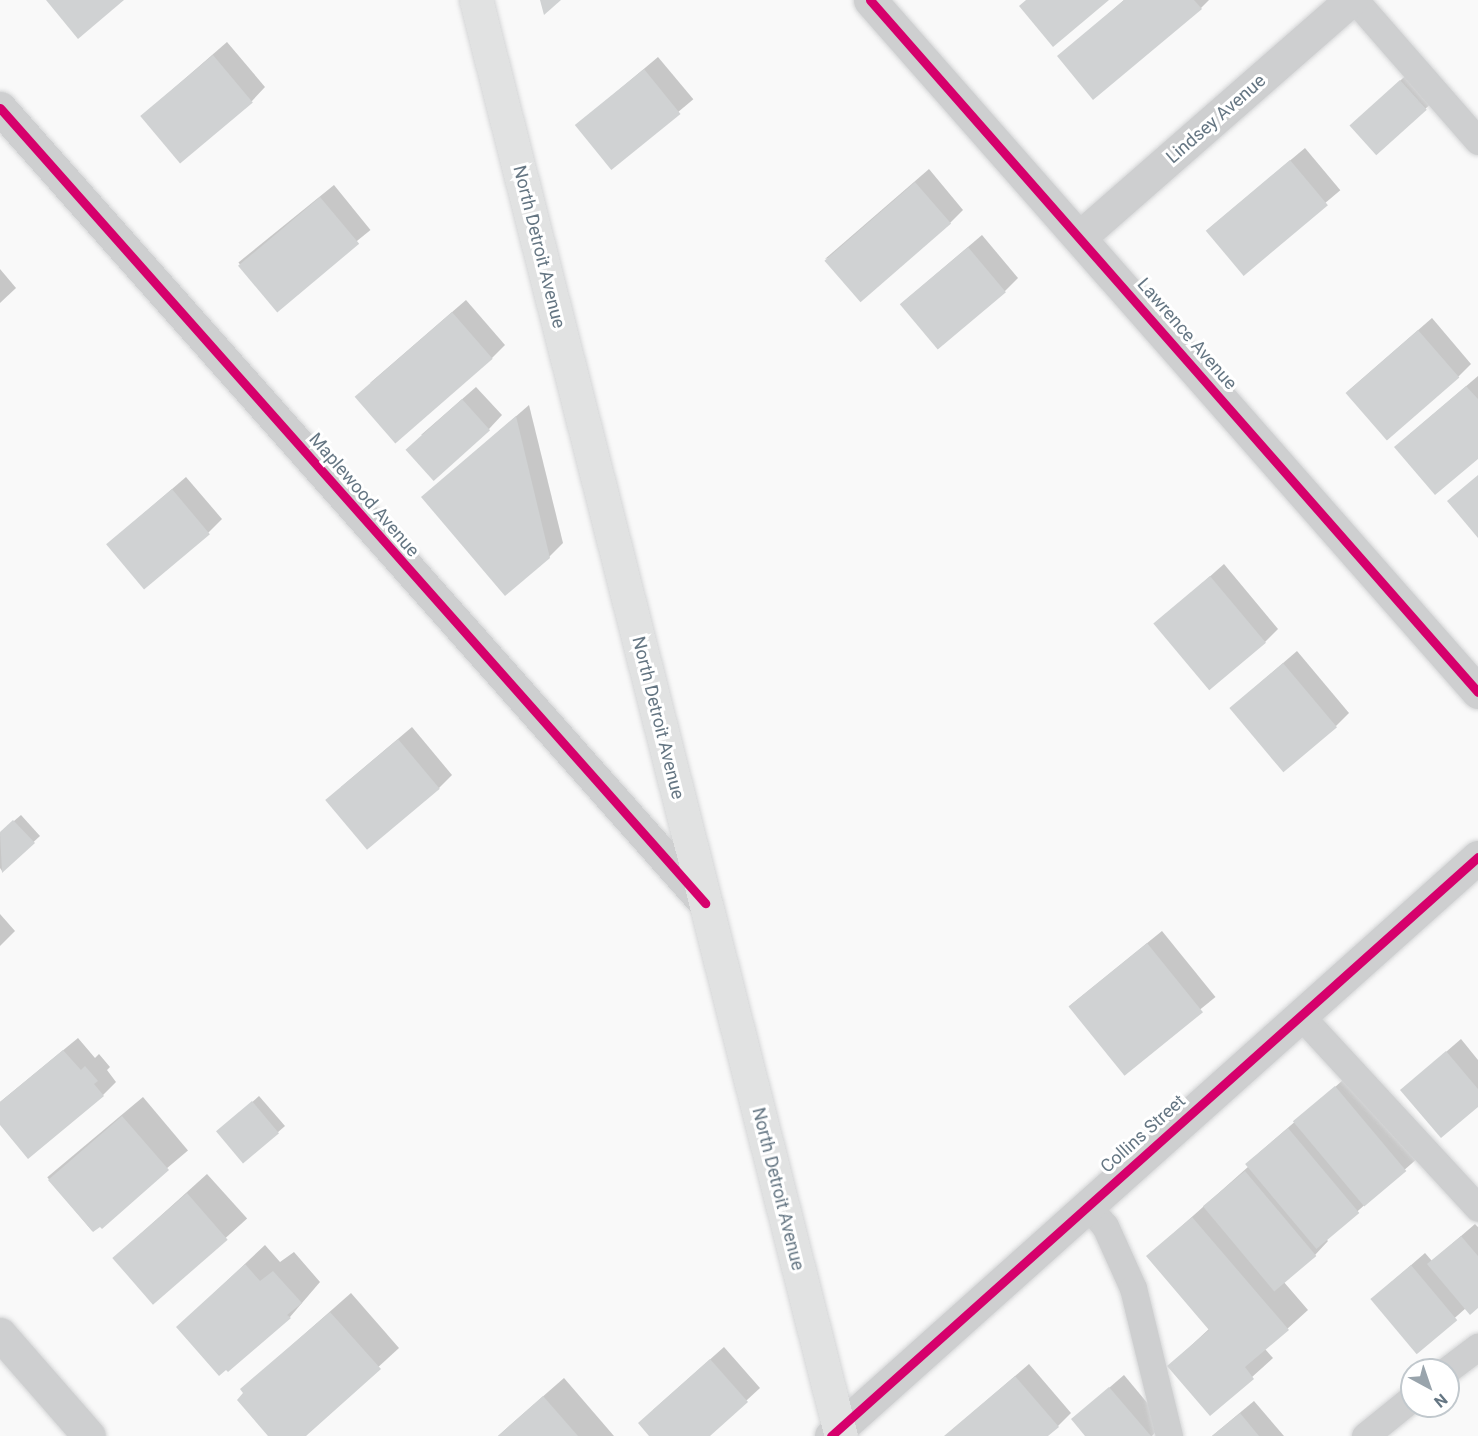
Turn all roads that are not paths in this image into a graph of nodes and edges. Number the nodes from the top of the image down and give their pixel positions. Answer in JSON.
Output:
{"nodes":[{"id":1,"x":476,"y":0,"type":"edge"},
{"id":2,"x":870,"y":0,"type":"edge"},
{"id":3,"x":1353,"y":0,"type":"edge"},
{"id":4,"x":0,"y":108,"type":"edge"},
{"id":5,"x":1478,"y":141,"type":"edge"},
{"id":6,"x":1080,"y":237,"type":"junction"},
{"id":7,"x":1478,"y":692,"type":"edge"},
{"id":8,"x":1478,"y":857,"type":"edge"},
{"id":9,"x":705,"y":903,"type":"junction"},
{"id":10,"x":1301,"y":1016,"type":"junction"},
{"id":11,"x":1088,"y":1206,"type":"junction"},
{"id":12,"x":1478,"y":1208,"type":"edge"},
{"id":13,"x":0,"y":1334,"type":"edge"},
{"id":14,"x":1478,"y":1347,"type":"edge"},
{"id":15,"x":1460,"y":1360,"type":"edge"},
{"id":16,"x":1400,"y":1408,"type":"edge"},
{"id":17,"x":837,"y":1434,"type":"edge"},
{"id":18,"x":89,"y":1436,"type":"edge"},
{"id":19,"x":1169,"y":1436,"type":"edge"},
{"id":20,"x":1365,"y":1436,"type":"edge"}],
"edges":[{"from":1,"to":9,"type":"main road","name":"North Detroit Avenue"},
{"from":2,"to":6,"type":"street","name":"Lawrence Avenue"},
{"from":3,"to":5,"type":"lane"},
{"from":3,"to":6,"type":"street","name":"Lindsey Avenue"},
{"from":4,"to":9,"type":"street","name":"Maplewood Avenue"},
{"from":6,"to":7,"type":"street","name":"Lawrence Avenue"},
{"from":8,"to":10,"type":"street","name":"Collins Street"},
{"from":9,"to":17,"type":"main road","name":"North Detroit Avenue"},
{"from":10,"to":11,"type":"street","name":"Collins Street"},
{"from":10,"to":12,"type":"lane"},
{"from":11,"to":17,"type":"street","name":"Collins Street"},
{"from":11,"to":19,"type":"lane"},
{"from":13,"to":18,"type":"street"},
{"from":14,"to":15,"type":"lane"},
{"from":16,"to":20,"type":"lane"}]}
